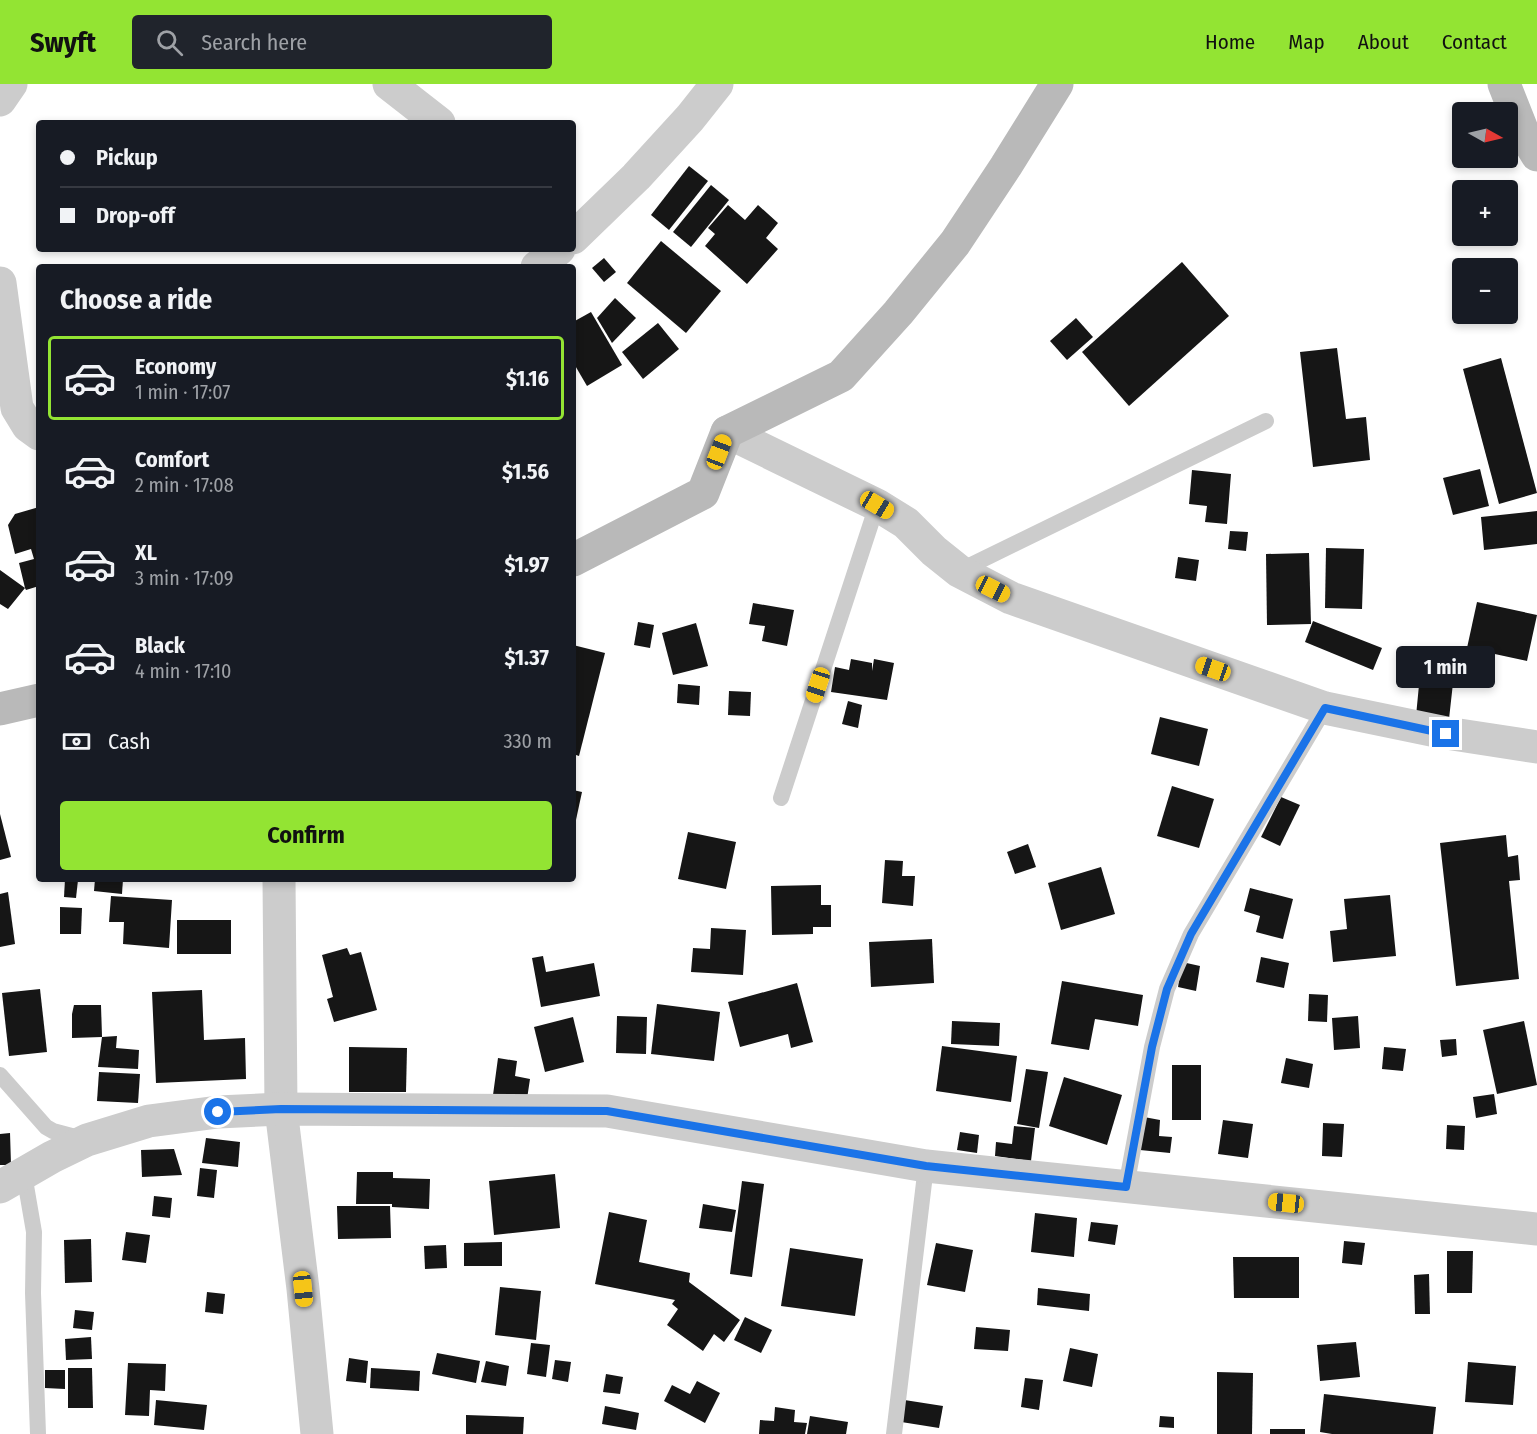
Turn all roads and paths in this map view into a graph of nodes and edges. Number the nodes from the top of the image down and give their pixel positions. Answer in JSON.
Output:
{"nodes":[{"id":1,"x":11,"y":84,"type":"edge"},
{"id":2,"x":390,"y":84,"type":"edge"},
{"id":3,"x":717,"y":84,"type":"edge"},
{"id":4,"x":1057,"y":84,"type":"edge"},
{"id":5,"x":1504,"y":84,"type":"edge"},
{"id":6,"x":0,"y":100,"type":"edge"},
{"id":7,"x":435,"y":120,"type":"edge"},
{"id":8,"x":1537,"y":154,"type":"edge"},
{"id":9,"x":576,"y":232,"type":"edge"},
{"id":10,"x":554,"y":252,"type":"edge"},
{"id":11,"x":540,"y":264,"type":"edge"},
{"id":12,"x":0,"y":284,"type":"edge"},
{"id":13,"x":1266,"y":421,"type":"dead end"},
{"id":14,"x":36,"y":432,"type":"edge"},
{"id":15,"x":727,"y":432,"type":"junction"},
{"id":16,"x":877,"y":505,"type":"junction"},
{"id":17,"x":576,"y":558,"type":"edge"},
{"id":18,"x":959,"y":571,"type":"junction"},
{"id":19,"x":36,"y":701,"type":"edge"},
{"id":20,"x":1325,"y":708,"type":"junction"},
{"id":21,"x":0,"y":709,"type":"edge"},
{"id":22,"x":1537,"y":747,"type":"edge"},
{"id":23,"x":781,"y":798,"type":"dead end"},
{"id":24,"x":279,"y":882,"type":"edge"},
{"id":25,"x":0,"y":1075,"type":"edge"},
{"id":26,"x":281,"y":1109,"type":"junction"},
{"id":27,"x":87,"y":1140,"type":"junction"},
{"id":28,"x":926,"y":1166,"type":"junction"},
{"id":29,"x":12,"y":1180,"type":"edge"},
{"id":30,"x":1126,"y":1187,"type":"junction"},
{"id":31,"x":1537,"y":1229,"type":"edge"},
{"id":32,"x":38,"y":1434,"type":"edge"},
{"id":33,"x":318,"y":1434,"type":"edge"},
{"id":34,"x":894,"y":1434,"type":"edge"}],
"edges":[{"from":1,"to":6,"type":"street"},
{"from":2,"to":7,"type":"street"},
{"from":3,"to":9,"type":"street"},
{"from":4,"to":15,"type":"street"},
{"from":5,"to":8,"type":"street"},
{"from":10,"to":11,"type":"street"},
{"from":12,"to":14,"type":"street"},
{"from":13,"to":18,"type":"lane"},
{"from":15,"to":16,"type":"street"},
{"from":15,"to":17,"type":"street"},
{"from":16,"to":18,"type":"street"},
{"from":16,"to":23,"type":"lane"},
{"from":18,"to":20,"type":"street"},
{"from":19,"to":21,"type":"street"},
{"from":20,"to":22,"type":"street"},
{"from":20,"to":30,"type":"lane"},
{"from":24,"to":26,"type":"street"},
{"from":25,"to":27,"type":"lane"},
{"from":26,"to":27,"type":"street"},
{"from":26,"to":28,"type":"street"},
{"from":26,"to":33,"type":"street"},
{"from":27,"to":29,"type":"street"},
{"from":28,"to":30,"type":"street"},
{"from":28,"to":34,"type":"lane"},
{"from":29,"to":32,"type":"lane"},
{"from":30,"to":31,"type":"street"}]}
